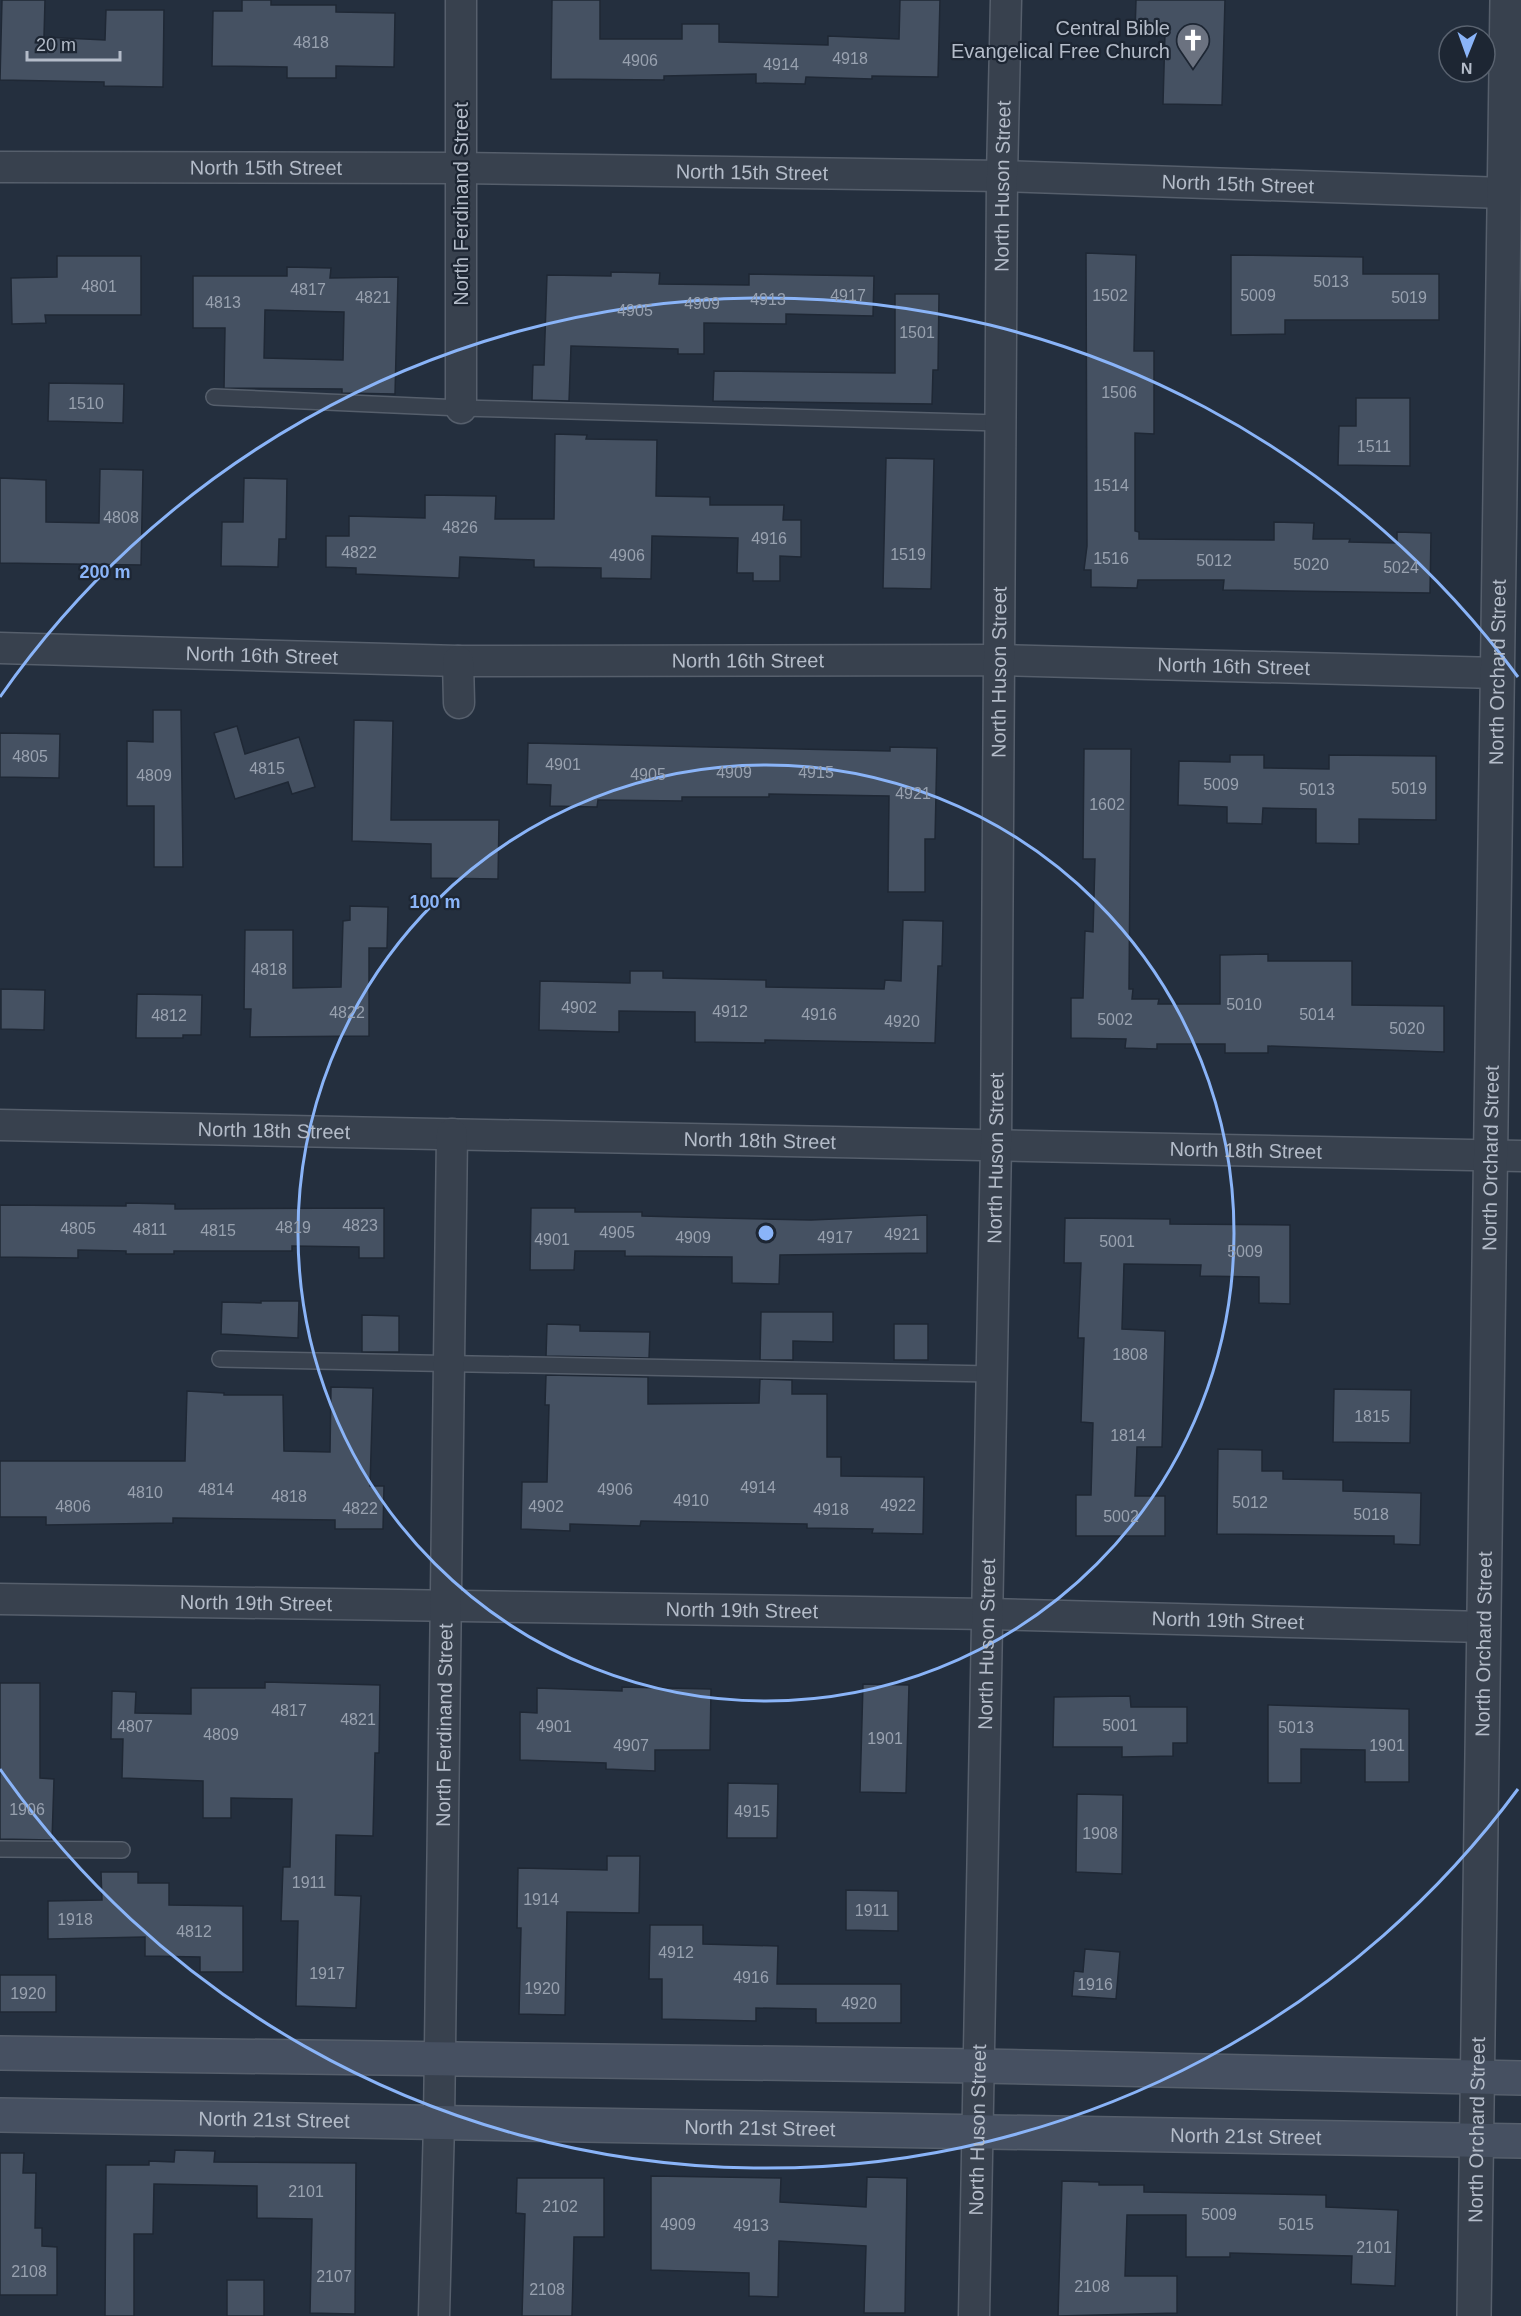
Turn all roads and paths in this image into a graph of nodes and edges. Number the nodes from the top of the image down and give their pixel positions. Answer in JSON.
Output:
{"nodes":[{"id":1,"x":461,"y":0,"type":"edge"},
{"id":2,"x":1006,"y":0,"type":"edge"},
{"id":3,"x":1507,"y":0,"type":"edge"},
{"id":4,"x":0,"y":167,"type":"edge"},
{"id":5,"x":460,"y":168,"type":"junction"},
{"id":6,"x":1002,"y":176,"type":"junction"},
{"id":7,"x":1504,"y":193,"type":"junction"},
{"id":8,"x":214,"y":397,"type":"dead end"},
{"id":9,"x":461,"y":408,"type":"junction"},
{"id":10,"x":1000,"y":423,"type":"junction"},
{"id":11,"x":0,"y":648,"type":"edge"},
{"id":12,"x":998,"y":660,"type":"junction"},
{"id":13,"x":458,"y":661,"type":"junction"},
{"id":14,"x":1497,"y":673,"type":"junction"},
{"id":15,"x":459,"y":703,"type":"dead end"},
{"id":16,"x":0,"y":1125,"type":"edge"},
{"id":17,"x":452,"y":1134,"type":"junction"},
{"id":18,"x":996,"y":1145,"type":"junction"},
{"id":19,"x":1505,"y":1156,"type":"edge"},
{"id":20,"x":220,"y":1359,"type":"dead end"},
{"id":21,"x":448,"y":1363,"type":"junction"},
{"id":22,"x":992,"y":1374,"type":"junction"},
{"id":23,"x":0,"y":1599,"type":"edge"},
{"id":24,"x":444,"y":1606,"type":"junction"},
{"id":25,"x":988,"y":1614,"type":"junction"},
{"id":26,"x":1484,"y":1627,"type":"junction"},
{"id":27,"x":0,"y":1850,"type":"edge"},
{"id":28,"x":122,"y":1850,"type":"dead end"},
{"id":29,"x":0,"y":2053,"type":"edge"},
{"id":30,"x":440,"y":2061,"type":"junction"},
{"id":31,"x":978,"y":2066,"type":"junction"},
{"id":32,"x":1477,"y":2076,"type":"junction"},
{"id":33,"x":1521,"y":2078,"type":"edge"},
{"id":34,"x":0,"y":2115,"type":"edge"},
{"id":35,"x":439,"y":2123,"type":"junction"},
{"id":36,"x":977,"y":2131,"type":"junction"},
{"id":37,"x":1477,"y":2140,"type":"junction"},
{"id":38,"x":1521,"y":2140,"type":"edge"},
{"id":39,"x":434,"y":2316,"type":"edge"},
{"id":40,"x":974,"y":2316,"type":"edge"},
{"id":41,"x":1474,"y":2316,"type":"edge"}],
"edges":[{"from":1,"to":5,"type":"street","name":"North Ferdinand Street"},
{"from":2,"to":6,"type":"street","name":"North Huson Street"},
{"from":3,"to":7,"type":"street","name":"North Orchard Street"},
{"from":4,"to":5,"type":"street","name":"North 15th Street"},
{"from":5,"to":6,"type":"street","name":"North 15th Street"},
{"from":5,"to":9,"type":"street","name":"North Ferdinand Street"},
{"from":6,"to":7,"type":"street","name":"North 15th Street"},
{"from":6,"to":10,"type":"street","name":"North Huson Street"},
{"from":7,"to":14,"type":"street","name":"North Orchard Street"},
{"from":8,"to":9,"type":"lane"},
{"from":9,"to":10,"type":"lane"},
{"from":10,"to":12,"type":"street","name":"North Huson Street"},
{"from":11,"to":13,"type":"street","name":"North 16th Street"},
{"from":12,"to":13,"type":"street","name":"North 16th Street"},
{"from":12,"to":14,"type":"street","name":"North 16th Street"},
{"from":12,"to":18,"type":"street","name":"North Huson Street"},
{"from":13,"to":15,"type":"street"},
{"from":14,"to":19,"type":"street","name":"North Orchard Street"},
{"from":16,"to":17,"type":"street","name":"North 18th Street"},
{"from":17,"to":18,"type":"street","name":"North 18th Street"},
{"from":17,"to":21,"type":"street","name":"North Ferdinand Street"},
{"from":18,"to":19,"type":"street","name":"North 18th Street"},
{"from":18,"to":22,"type":"street","name":"North Huson Street"},
{"from":19,"to":26,"type":"street","name":"North Orchard Street"},
{"from":20,"to":21,"type":"lane"},
{"from":21,"to":22,"type":"lane"},
{"from":21,"to":24,"type":"street","name":"North Ferdinand Street"},
{"from":22,"to":25,"type":"street","name":"North Huson Street"},
{"from":23,"to":24,"type":"street","name":"North 19th Street"},
{"from":24,"to":25,"type":"street","name":"North 19th Street"},
{"from":24,"to":30,"type":"street","name":"North Ferdinand Street"},
{"from":25,"to":26,"type":"street","name":"North 19th Street"},
{"from":25,"to":31,"type":"street","name":"North Huson Street"},
{"from":26,"to":32,"type":"street","name":"North Orchard Street"},
{"from":27,"to":28,"type":"lane"},
{"from":29,"to":30,"type":"main road"},
{"from":30,"to":31,"type":"main road"},
{"from":30,"to":35,"type":"street","name":"North Ferdinand Street"},
{"from":31,"to":32,"type":"main road"},
{"from":31,"to":36,"type":"street","name":"North Huson Street"},
{"from":32,"to":33,"type":"main road"},
{"from":32,"to":37,"type":"street","name":"North Orchard Street"},
{"from":34,"to":35,"type":"main road","name":"North 21st Street"},
{"from":35,"to":36,"type":"main road","name":"North 21st Street"},
{"from":35,"to":39,"type":"street","name":"North Ferdinand Street"},
{"from":36,"to":37,"type":"main road","name":"North 21st Street"},
{"from":36,"to":40,"type":"street","name":"North Huson Street"},
{"from":37,"to":38,"type":"main road","name":"North 21st Street"},
{"from":37,"to":41,"type":"street","name":"North Orchard Street"}]}
